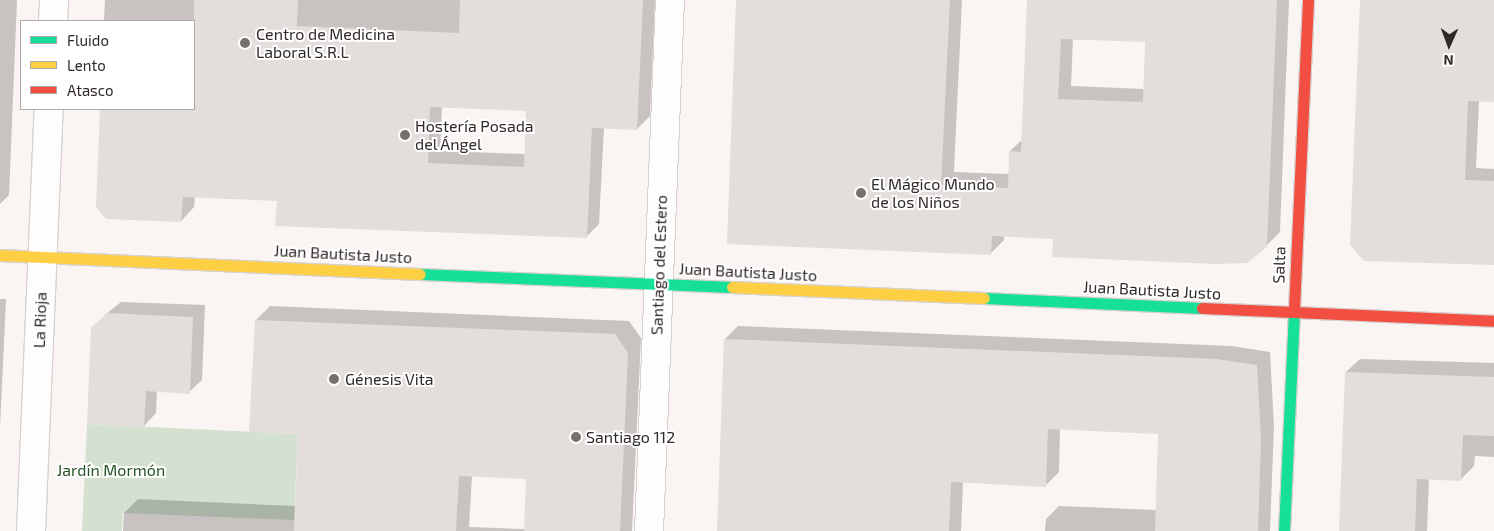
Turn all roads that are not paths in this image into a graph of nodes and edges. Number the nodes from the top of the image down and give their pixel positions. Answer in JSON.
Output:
{"nodes":[{"id":1,"x":54,"y":0,"type":"edge"},
{"id":2,"x":670,"y":0,"type":"edge"},
{"id":3,"x":1308,"y":0,"type":"edge"},
{"id":4,"x":53,"y":20,"type":"edge"},
{"id":5,"x":49,"y":110,"type":"edge"},
{"id":6,"x":0,"y":256,"type":"edge"},
{"id":7,"x":43,"y":258,"type":"junction"},
{"id":8,"x":659,"y":284,"type":"junction"},
{"id":9,"x":1294,"y":312,"type":"junction"},
{"id":10,"x":1494,"y":321,"type":"edge"},
{"id":11,"x":31,"y":531,"type":"edge"},
{"id":12,"x":649,"y":531,"type":"edge"},
{"id":13,"x":1284,"y":531,"type":"edge"}],
"edges":[{"from":1,"to":4,"type":"street"},
{"from":2,"to":8,"type":"street","name":"Santiago del Estero"},
{"from":3,"to":9,"type":"street","name":"Salta"},
{"from":5,"to":7,"type":"street","name":"La Rioja"},
{"from":6,"to":7,"type":"street","name":"Juan Bautista Justo"},
{"from":7,"to":8,"type":"street","name":"Juan Bautista Justo"},
{"from":7,"to":11,"type":"street","name":"La Rioja"},
{"from":8,"to":9,"type":"street","name":"Juan Bautista Justo"},
{"from":8,"to":12,"type":"street","name":"Santiago del Estero"},
{"from":9,"to":10,"type":"street","name":"Juan Bautista Justo"},
{"from":9,"to":13,"type":"street","name":"Salta"}]}
